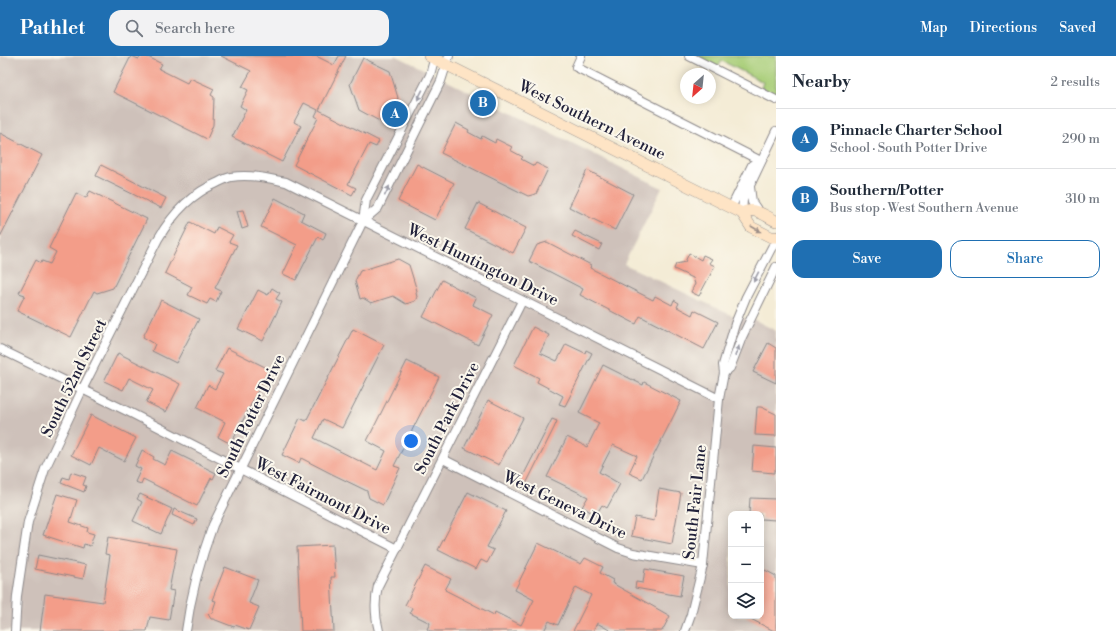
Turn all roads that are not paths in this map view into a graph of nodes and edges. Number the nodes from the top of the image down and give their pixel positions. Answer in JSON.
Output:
{"nodes":[{"id":1,"x":581,"y":56,"type":"edge"},
{"id":2,"x":689,"y":56,"type":"edge"},
{"id":3,"x":433,"y":57,"type":"edge"},
{"id":4,"x":448,"y":60,"type":"edge"},
{"id":5,"x":776,"y":100,"type":"edge"},
{"id":6,"x":776,"y":131,"type":"edge"},
{"id":7,"x":761,"y":161,"type":"junction"},
{"id":8,"x":230,"y":177,"type":"joint"},
{"id":9,"x":750,"y":187,"type":"junction"},
{"id":10,"x":731,"y":208,"type":"junction"},
{"id":11,"x":759,"y":212,"type":"junction"},
{"id":12,"x":742,"y":213,"type":"junction"},
{"id":13,"x":363,"y":221,"type":"junction"},
{"id":14,"x":776,"y":221,"type":"edge"},
{"id":15,"x":776,"y":237,"type":"edge"},
{"id":16,"x":776,"y":244,"type":"edge"},
{"id":17,"x":776,"y":267,"type":"edge"},
{"id":18,"x":522,"y":301,"type":"junction"},
{"id":19,"x":0,"y":349,"type":"edge"},
{"id":20,"x":724,"y":373,"type":"junction"},
{"id":21,"x":82,"y":390,"type":"junction"},
{"id":22,"x":719,"y":399,"type":"junction"},
{"id":23,"x":443,"y":459,"type":"junction"},
{"id":24,"x":240,"y":470,"type":"junction"},
{"id":25,"x":397,"y":549,"type":"junction"},
{"id":26,"x":703,"y":565,"type":"junction"},
{"id":27,"x":15,"y":631,"type":"edge"},
{"id":28,"x":186,"y":631,"type":"edge"},
{"id":29,"x":379,"y":631,"type":"edge"},
{"id":30,"x":685,"y":631,"type":"edge"}],
"edges":[{"from":1,"to":7,"type":"street"},
{"from":2,"to":5,"type":"street"},
{"from":3,"to":4,"type":"main road","name":"West Southern Avenue"},
{"from":3,"to":13,"type":"street","name":"South Potter Drive","one_way":true},
{"from":4,"to":10,"type":"main road","name":"West Southern Avenue"},
{"from":13,"to":4,"type":"street","name":"South Potter Drive","one_way":true},
{"from":6,"to":7,"type":"street"},
{"from":7,"to":9,"type":"street"},
{"from":7,"to":10,"type":"street"},
{"from":8,"to":13,"type":"street","name":"West Huntington Drive"},
{"from":8,"to":21,"type":"street","name":"South 52nd Street"},
{"from":9,"to":11,"type":"street"},
{"from":9,"to":12,"type":"street"},
{"from":10,"to":12,"type":"main road","name":"West Southern Avenue"},
{"from":11,"to":12,"type":"main road","name":"West Southern Avenue"},
{"from":11,"to":14,"type":"main road"},
{"from":12,"to":15,"type":"main road","name":"West Southern Avenue","one_way":true},
{"from":13,"to":18,"type":"street","name":"West Huntington Drive"},
{"from":13,"to":24,"type":"street","name":"South Potter Drive"},
{"from":16,"to":20,"type":"street","name":"South Fair Lane","one_way":true},
{"from":20,"to":17,"type":"street","name":"South Fair Lane","one_way":true},
{"from":18,"to":22,"type":"street","name":"West Huntington Drive"},
{"from":18,"to":23,"type":"street","name":"South Park Drive"},
{"from":19,"to":21,"type":"street","name":"West Fairmont Drive"},
{"from":20,"to":22,"type":"street","name":"South Fair Lane"},
{"from":21,"to":24,"type":"street","name":"West Fairmont Drive"},
{"from":21,"to":27,"type":"street","name":"South 52nd Street"},
{"from":22,"to":26,"type":"street","name":"South Fair Lane"},
{"from":23,"to":25,"type":"street","name":"South Park Drive"},
{"from":23,"to":26,"type":"street","name":"West Geneva Drive"},
{"from":24,"to":25,"type":"street","name":"West Fairmont Drive"},
{"from":24,"to":28,"type":"street","name":"South Potter Drive"},
{"from":25,"to":29,"type":"street","name":"South Park Drive"},
{"from":26,"to":30,"type":"street","name":"South Fair Lane"}]}
